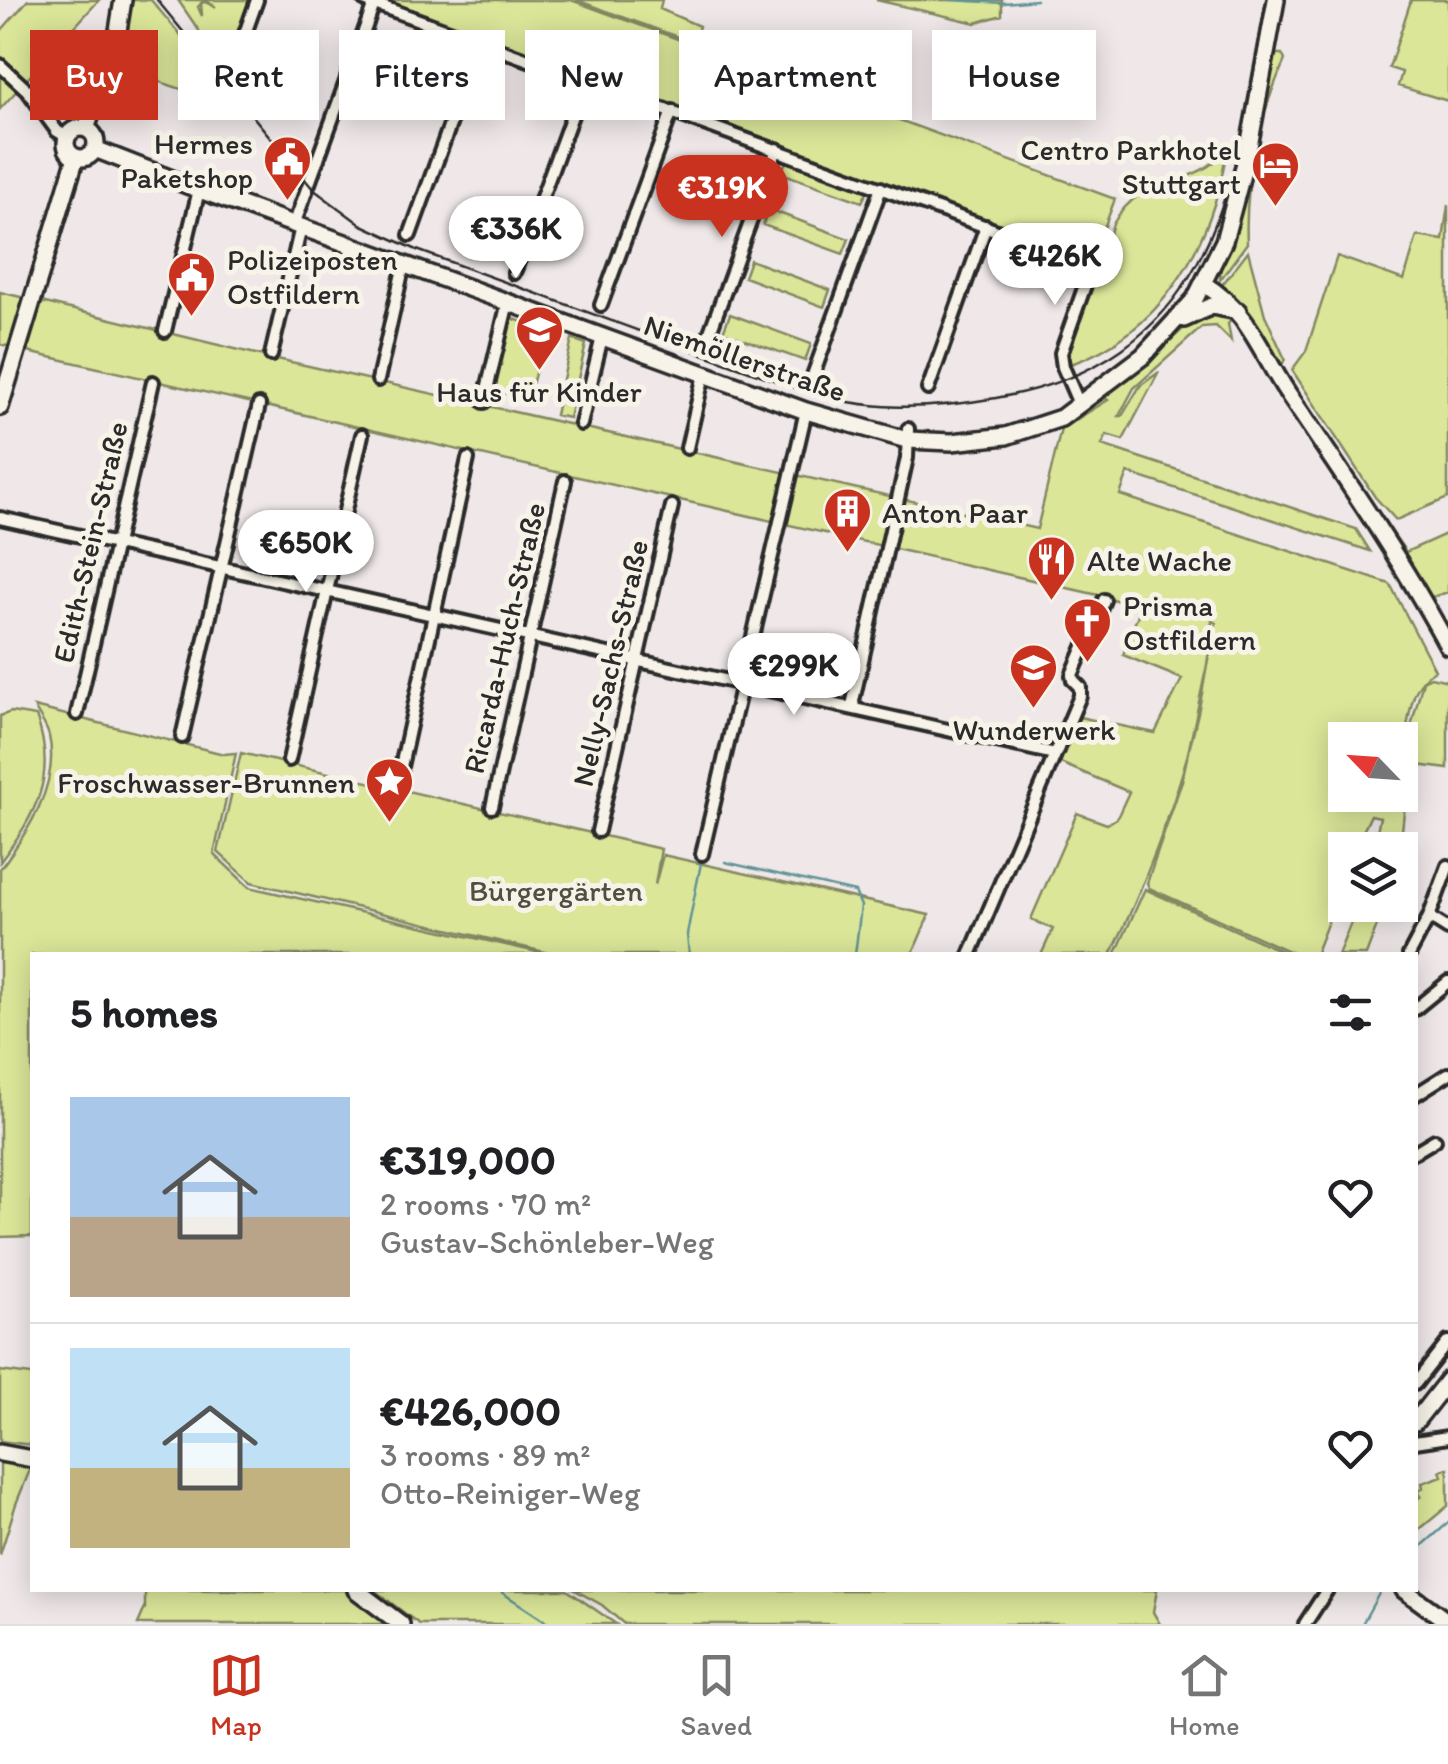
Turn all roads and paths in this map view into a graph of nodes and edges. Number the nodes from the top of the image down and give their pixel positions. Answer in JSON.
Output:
{"nodes":[{"id":1,"x":123,"y":0,"type":"edge"},
{"id":2,"x":257,"y":0,"type":"edge"},
{"id":3,"x":1276,"y":0,"type":"edge"},
{"id":4,"x":369,"y":2,"type":"edge"},
{"id":5,"x":246,"y":30,"type":"edge"},
{"id":6,"x":447,"y":30,"type":"edge"},
{"id":7,"x":0,"y":65,"type":"edge"},
{"id":8,"x":659,"y":106,"type":"edge"},
{"id":9,"x":672,"y":111,"type":"junction"},
{"id":10,"x":452,"y":120,"type":"edge"},
{"id":11,"x":570,"y":120,"type":"edge"},
{"id":12,"x":86,"y":129,"type":"junction"},
{"id":13,"x":68,"y":137,"type":"junction"},
{"id":14,"x":95,"y":149,"type":"junction"},
{"id":15,"x":777,"y":149,"type":"junction"},
{"id":16,"x":76,"y":158,"type":"junction"},
{"id":17,"x":881,"y":188,"type":"junction"},
{"id":18,"x":199,"y":190,"type":"junction"},
{"id":19,"x":298,"y":226,"type":"junction"},
{"id":20,"x":986,"y":226,"type":"junction"},
{"id":21,"x":410,"y":234,"type":"dead end"},
{"id":22,"x":404,"y":264,"type":"junction"},
{"id":23,"x":514,"y":273,"type":"dead end"},
{"id":24,"x":1204,"y":284,"type":"junction"},
{"id":25,"x":508,"y":302,"type":"junction"},
{"id":26,"x":601,"y":305,"type":"dead end"},
{"id":27,"x":1240,"y":313,"type":"junction"},
{"id":28,"x":1172,"y":326,"type":"junction"},
{"id":29,"x":165,"y":331,"type":"dead end"},
{"id":30,"x":602,"y":337,"type":"junction"},
{"id":31,"x":706,"y":344,"type":"dead end"},
{"id":32,"x":271,"y":355,"type":"dead end"},
{"id":33,"x":704,"y":374,"type":"junction"},
{"id":34,"x":378,"y":380,"type":"dead end"},
{"id":35,"x":811,"y":380,"type":"dead end"},
{"id":36,"x":153,"y":382,"type":"dead end"},
{"id":37,"x":928,"y":390,"type":"dead end"},
{"id":38,"x":484,"y":402,"type":"dead end"},
{"id":39,"x":259,"y":405,"type":"dead end"},
{"id":40,"x":1076,"y":405,"type":"junction"},
{"id":41,"x":0,"y":407,"type":"edge"},
{"id":42,"x":806,"y":411,"type":"junction"},
{"id":43,"x":582,"y":424,"type":"dead end"},
{"id":44,"x":907,"y":434,"type":"junction"},
{"id":45,"x":362,"y":435,"type":"dead end"},
{"id":46,"x":687,"y":448,"type":"dead end"},
{"id":47,"x":468,"y":459,"type":"dead end"},
{"id":48,"x":565,"y":481,"type":"dead end"},
{"id":49,"x":672,"y":506,"type":"dead end"},
{"id":50,"x":0,"y":518,"type":"edge"},
{"id":51,"x":115,"y":544,"type":"junction"},
{"id":52,"x":220,"y":568,"type":"junction"},
{"id":53,"x":328,"y":591,"type":"junction"},
{"id":54,"x":1104,"y":600,"type":"dead end"},
{"id":55,"x":434,"y":615,"type":"junction"},
{"id":56,"x":531,"y":637,"type":"junction"},
{"id":57,"x":1448,"y":646,"type":"edge"},
{"id":58,"x":636,"y":660,"type":"junction"},
{"id":59,"x":742,"y":684,"type":"junction"},
{"id":60,"x":854,"y":708,"type":"junction"},
{"id":61,"x":77,"y":714,"type":"dead end"},
{"id":62,"x":182,"y":736,"type":"dead end"},
{"id":63,"x":1054,"y":754,"type":"junction"},
{"id":64,"x":288,"y":760,"type":"dead end"},
{"id":65,"x":396,"y":785,"type":"dead end"},
{"id":66,"x":492,"y":807,"type":"dead end"},
{"id":67,"x":598,"y":831,"type":"dead end"},
{"id":68,"x":702,"y":854,"type":"dead end"},
{"id":69,"x":1448,"y":866,"type":"edge"},
{"id":70,"x":1429,"y":917,"type":"junction"},
{"id":71,"x":1448,"y":929,"type":"edge"},
{"id":72,"x":971,"y":952,"type":"edge"},
{"id":73,"x":1410,"y":952,"type":"edge"},
{"id":74,"x":1448,"y":982,"type":"edge"},
{"id":75,"x":1418,"y":1007,"type":"edge"},
{"id":76,"x":1448,"y":1074,"type":"edge"},
{"id":77,"x":1418,"y":1093,"type":"edge"},
{"id":78,"x":1434,"y":1140,"type":"dead end"},
{"id":79,"x":1418,"y":1150,"type":"edge"},
{"id":80,"x":1448,"y":1342,"type":"edge"},
{"id":81,"x":1418,"y":1380,"type":"edge"},
{"id":82,"x":1446,"y":1387,"type":"edge"},
{"id":83,"x":1418,"y":1419,"type":"edge"},
{"id":84,"x":1448,"y":1436,"type":"edge"},
{"id":85,"x":1418,"y":1441,"type":"edge"},
{"id":86,"x":0,"y":1453,"type":"edge"},
{"id":87,"x":30,"y":1459,"type":"edge"},
{"id":88,"x":359,"y":1592,"type":"edge"},
{"id":89,"x":1326,"y":1592,"type":"edge"},
{"id":90,"x":1407,"y":1592,"type":"edge"},
{"id":91,"x":1448,"y":1622,"type":"edge"},
{"id":92,"x":401,"y":1624,"type":"edge"},
{"id":93,"x":1305,"y":1624,"type":"edge"}],
"edges":[{"from":1,"to":12,"type":"main road"},
{"from":2,"to":5,"type":"street"},
{"from":3,"to":24,"type":"main road","name":"Niemöllerstraße"},
{"from":4,"to":6,"type":"street"},
{"from":4,"to":19,"type":"street"},
{"from":7,"to":13,"type":"street"},
{"from":8,"to":9,"type":"street"},
{"from":9,"to":15,"type":"street"},
{"from":9,"to":26,"type":"street"},
{"from":10,"to":21,"type":"street"},
{"from":11,"to":23,"type":"street"},
{"from":12,"to":13,"type":"main road"},
{"from":12,"to":14,"type":"main road"},
{"from":13,"to":16,"type":"main road"},
{"from":14,"to":16,"type":"main road"},
{"from":14,"to":18,"type":"main road","name":"Niemöllerstraße"},
{"from":15,"to":17,"type":"street"},
{"from":15,"to":31,"type":"street"},
{"from":16,"to":41,"type":"main road"},
{"from":17,"to":20,"type":"street"},
{"from":17,"to":35,"type":"street"},
{"from":18,"to":19,"type":"main road","name":"Niemöllerstraße"},
{"from":18,"to":29,"type":"street"},
{"from":19,"to":22,"type":"main road","name":"Niemöllerstraße"},
{"from":19,"to":32,"type":"street"},
{"from":20,"to":37,"type":"street"},
{"from":20,"to":40,"type":"street"},
{"from":22,"to":25,"type":"main road","name":"Niemöllerstraße"},
{"from":22,"to":34,"type":"street"},
{"from":24,"to":27,"type":"main road"},
{"from":24,"to":28,"type":"main road","name":"Niemöllerstraße"},
{"from":25,"to":30,"type":"main road","name":"Niemöllerstraße"},
{"from":25,"to":38,"type":"street"},
{"from":27,"to":28,"type":"main road"},
{"from":27,"to":57,"type":"main road"},
{"from":28,"to":40,"type":"main road","name":"Niemöllerstraße"},
{"from":30,"to":33,"type":"main road","name":"Niemöllerstraße"},
{"from":30,"to":43,"type":"street"},
{"from":33,"to":42,"type":"main road","name":"Niemöllerstraße"},
{"from":33,"to":46,"type":"street"},
{"from":36,"to":51,"type":"street","name":"Edith-Stein-Straße"},
{"from":39,"to":52,"type":"street"},
{"from":40,"to":44,"type":"main road","name":"Niemöllerstraße"},
{"from":42,"to":44,"type":"main road","name":"Niemöllerstraße"},
{"from":42,"to":59,"type":"street"},
{"from":44,"to":60,"type":"street"},
{"from":45,"to":53,"type":"street"},
{"from":47,"to":55,"type":"street"},
{"from":48,"to":56,"type":"street","name":"Ricarda-Huch-Straße"},
{"from":49,"to":58,"type":"street","name":"Nelly-Sachs-Straße"},
{"from":50,"to":51,"type":"street"},
{"from":51,"to":52,"type":"street"},
{"from":51,"to":61,"type":"street","name":"Edith-Stein-Straße"},
{"from":52,"to":53,"type":"street"},
{"from":52,"to":62,"type":"street"},
{"from":53,"to":55,"type":"street"},
{"from":53,"to":64,"type":"street"},
{"from":54,"to":63,"type":"street"},
{"from":55,"to":56,"type":"street"},
{"from":55,"to":65,"type":"street"},
{"from":56,"to":58,"type":"street"},
{"from":56,"to":66,"type":"street","name":"Ricarda-Huch-Straße"},
{"from":58,"to":59,"type":"street"},
{"from":58,"to":67,"type":"street","name":"Nelly-Sachs-Straße"},
{"from":59,"to":60,"type":"street"},
{"from":59,"to":68,"type":"street"},
{"from":60,"to":63,"type":"street"},
{"from":63,"to":72,"type":"street"},
{"from":69,"to":70,"type":"street"},
{"from":70,"to":71,"type":"street"},
{"from":70,"to":73,"type":"street"},
{"from":74,"to":75,"type":"street"},
{"from":76,"to":77,"type":"street"},
{"from":78,"to":79,"type":"street"},
{"from":80,"to":81,"type":"street"},
{"from":82,"to":83,"type":"main road"},
{"from":84,"to":85,"type":"street"},
{"from":86,"to":87,"type":"main road"},
{"from":88,"to":92,"type":"main road"},
{"from":89,"to":93,"type":"street"},
{"from":90,"to":91,"type":"main road"}]}
